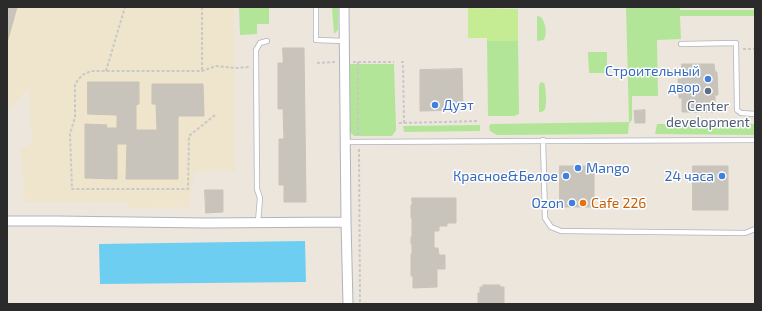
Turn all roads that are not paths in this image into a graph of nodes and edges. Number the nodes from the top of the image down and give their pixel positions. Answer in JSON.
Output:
{"nodes":[{"id":1,"x":316,"y":7,"type":"edge"},
{"id":2,"x":344,"y":7,"type":"edge"},
{"id":3,"x":344,"y":40,"type":"junction"},
{"id":4,"x":267,"y":41,"type":"dead end"},
{"id":5,"x":681,"y":44,"type":"dead end"},
{"id":6,"x":755,"y":114,"type":"edge"},
{"id":7,"x":543,"y":140,"type":"junction"},
{"id":8,"x":755,"y":140,"type":"edge"},
{"id":9,"x":345,"y":142,"type":"junction"},
{"id":10,"x":7,"y":221,"type":"edge"},
{"id":11,"x":258,"y":222,"type":"junction"},
{"id":12,"x":346,"y":222,"type":"junction"},
{"id":13,"x":755,"y":229,"type":"edge"},
{"id":14,"x":348,"y":304,"type":"edge"}],
"edges":[{"from":1,"to":3,"type":"lane"},
{"from":2,"to":3,"type":"street"},
{"from":3,"to":9,"type":"street"},
{"from":4,"to":11,"type":"lane"},
{"from":5,"to":6,"type":"lane"},
{"from":7,"to":8,"type":"lane"},
{"from":7,"to":9,"type":"lane"},
{"from":7,"to":13,"type":"lane"},
{"from":9,"to":12,"type":"street"},
{"from":10,"to":11,"type":"street"},
{"from":11,"to":12,"type":"street"},
{"from":12,"to":14,"type":"street"}]}
